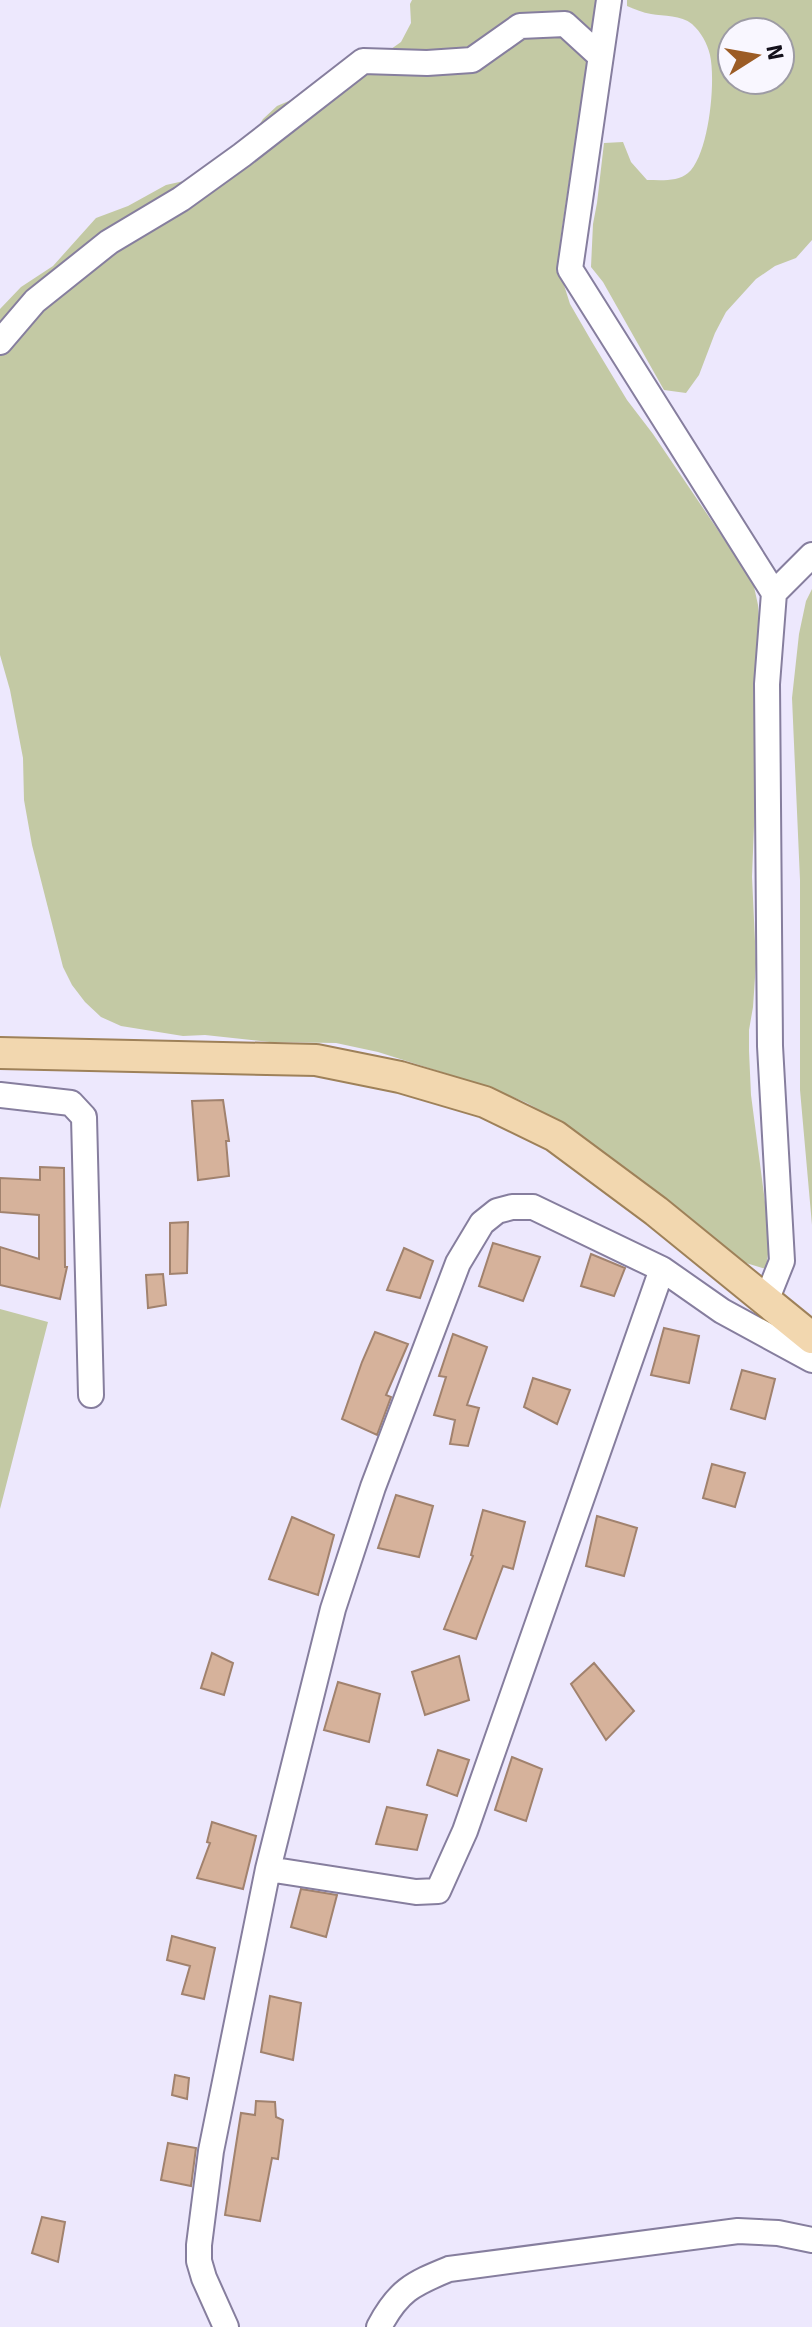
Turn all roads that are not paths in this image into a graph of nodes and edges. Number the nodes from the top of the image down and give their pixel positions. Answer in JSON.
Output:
{"nodes":[{"id":1,"x":609,"y":0,"type":"edge"},
{"id":2,"x":600,"y":56,"type":"junction"},
{"id":3,"x":0,"y":342,"type":"edge"},
{"id":4,"x":812,"y":555,"type":"edge"},
{"id":5,"x":774,"y":593,"type":"junction"},
{"id":6,"x":0,"y":1053,"type":"edge"},
{"id":7,"x":0,"y":1095,"type":"edge"},
{"id":8,"x":662,"y":1269,"type":"junction"},
{"id":9,"x":766,"y":1301,"type":"junction"},
{"id":10,"x":812,"y":1338,"type":"edge"},
{"id":11,"x":812,"y":1360,"type":"edge"},
{"id":12,"x":91,"y":1395,"type":"dead end"},
{"id":13,"x":268,"y":1869,"type":"junction"},
{"id":14,"x":812,"y":2240,"type":"edge"},
{"id":15,"x":226,"y":2327,"type":"edge"},
{"id":16,"x":379,"y":2327,"type":"edge"}],
"edges":[{"from":1,"to":2,"type":"street"},
{"from":2,"to":3,"type":"street"},
{"from":2,"to":5,"type":"street"},
{"from":4,"to":5,"type":"street"},
{"from":5,"to":9,"type":"street"},
{"from":6,"to":9,"type":"main road"},
{"from":7,"to":12,"type":"street"},
{"from":8,"to":11,"type":"street"},
{"from":8,"to":13,"type":"street"},
{"from":8,"to":13,"type":"street"},
{"from":9,"to":10,"type":"main road"},
{"from":13,"to":15,"type":"street"},
{"from":14,"to":16,"type":"street"}]}
